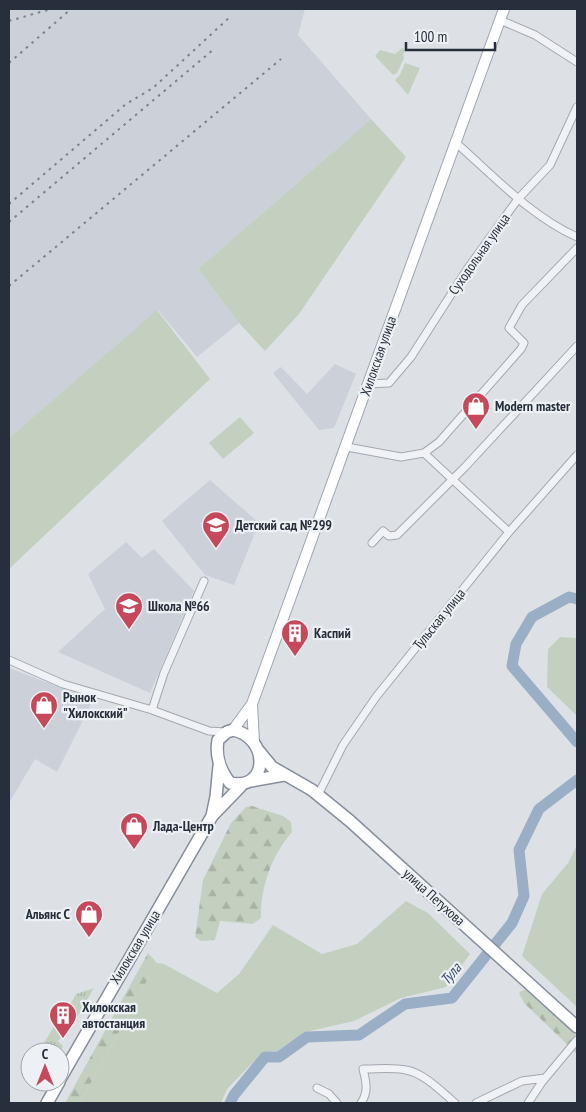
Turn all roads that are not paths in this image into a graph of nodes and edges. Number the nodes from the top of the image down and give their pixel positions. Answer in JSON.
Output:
{"nodes":[{"id":1,"x":504,"y":9,"type":"edge"},
{"id":2,"x":500,"y":20,"type":"junction"},
{"id":3,"x":577,"y":62,"type":"edge"},
{"id":4,"x":577,"y":107,"type":"edge"},
{"id":5,"x":455,"y":142,"type":"junction"},
{"id":6,"x":518,"y":199,"type":"junction"},
{"id":7,"x":577,"y":237,"type":"edge"},
{"id":8,"x":577,"y":248,"type":"edge"},
{"id":9,"x":577,"y":346,"type":"edge"},
{"id":10,"x":368,"y":384,"type":"junction"},
{"id":11,"x":347,"y":448,"type":"junction"},
{"id":12,"x":424,"y":453,"type":"junction"},
{"id":13,"x":577,"y":455,"type":"edge"},
{"id":14,"x":450,"y":479,"type":"junction"},
{"id":15,"x":509,"y":532,"type":"junction"},
{"id":16,"x":372,"y":543,"type":"dead end"},
{"id":17,"x":204,"y":581,"type":"dead end"},
{"id":18,"x":9,"y":660,"type":"edge"},
{"id":19,"x":252,"y":704,"type":"junction"},
{"id":20,"x":152,"y":710,"type":"junction"},
{"id":21,"x":209,"y":731,"type":"junction"},
{"id":22,"x":230,"y":731,"type":"junction"},
{"id":23,"x":217,"y":746,"type":"junction"},
{"id":24,"x":256,"y":746,"type":"junction"},
{"id":25,"x":219,"y":766,"type":"junction"},
{"id":26,"x":284,"y":775,"type":"junction"},
{"id":27,"x":246,"y":783,"type":"junction"},
{"id":28,"x":318,"y":795,"type":"junction"},
{"id":29,"x":212,"y":816,"type":"junction"},
{"id":30,"x":577,"y":1027,"type":"edge"},
{"id":31,"x":577,"y":1040,"type":"edge"},
{"id":32,"x":70,"y":1062,"type":"edge"},
{"id":33,"x":545,"y":1078,"type":"junction"},
{"id":34,"x":317,"y":1088,"type":"dead end"},
{"id":35,"x":53,"y":1092,"type":"edge"},
{"id":36,"x":47,"y":1103,"type":"edge"},
{"id":37,"x":337,"y":1103,"type":"edge"},
{"id":38,"x":361,"y":1103,"type":"edge"},
{"id":39,"x":455,"y":1103,"type":"edge"},
{"id":40,"x":476,"y":1103,"type":"edge"},
{"id":41,"x":528,"y":1103,"type":"edge"}],
"edges":[{"from":1,"to":2,"type":"main road","name":"Хилокская улица"},
{"from":2,"to":3,"type":"street"},
{"from":2,"to":5,"type":"main road","name":"Хилокская улица"},
{"from":4,"to":6,"type":"street","name":"Суходольная улица"},
{"from":5,"to":6,"type":"street"},
{"from":5,"to":10,"type":"main road","name":"Хилокская улица"},
{"from":6,"to":7,"type":"street"},
{"from":6,"to":10,"type":"street","name":"Суходольная улица"},
{"from":8,"to":12,"type":"street"},
{"from":9,"to":14,"type":"street"},
{"from":10,"to":11,"type":"main road","name":"Хилокская улица"},
{"from":11,"to":12,"type":"street"},
{"from":11,"to":19,"type":"main road","name":"Хилокская улица"},
{"from":12,"to":14,"type":"street"},
{"from":13,"to":15,"type":"street","name":"Тульская улица"},
{"from":14,"to":15,"type":"street"},
{"from":14,"to":16,"type":"street"},
{"from":15,"to":28,"type":"street","name":"Тульская улица"},
{"from":17,"to":20,"type":"street"},
{"from":18,"to":20,"type":"street"},
{"from":19,"to":22,"type":"main road"},
{"from":19,"to":24,"type":"main road"},
{"from":20,"to":21,"type":"street"},
{"from":21,"to":22,"type":"street"},
{"from":21,"to":23,"type":"street"},
{"from":22,"to":23,"type":"highway"},
{"from":22,"to":24,"type":"highway"},
{"from":23,"to":25,"type":"highway"},
{"from":24,"to":26,"type":"highway","name":"улица Петухова"},
{"from":24,"to":27,"type":"highway"},
{"from":25,"to":27,"type":"highway"},
{"from":25,"to":29,"type":"highway"},
{"from":26,"to":27,"type":"highway"},
{"from":26,"to":28,"type":"highway","name":"улица Петухова"},
{"from":27,"to":29,"type":"highway"},
{"from":28,"to":30,"type":"highway","name":"улица Петухова"},
{"from":29,"to":32,"type":"highway","name":"Хилокская улица"},
{"from":31,"to":33,"type":"street"},
{"from":33,"to":40,"type":"street"},
{"from":33,"to":41,"type":"street"},
{"from":34,"to":37,"type":"street"},
{"from":35,"to":36,"type":"highway","name":"Хилокская улица"},
{"from":38,"to":39,"type":"street"}]}
